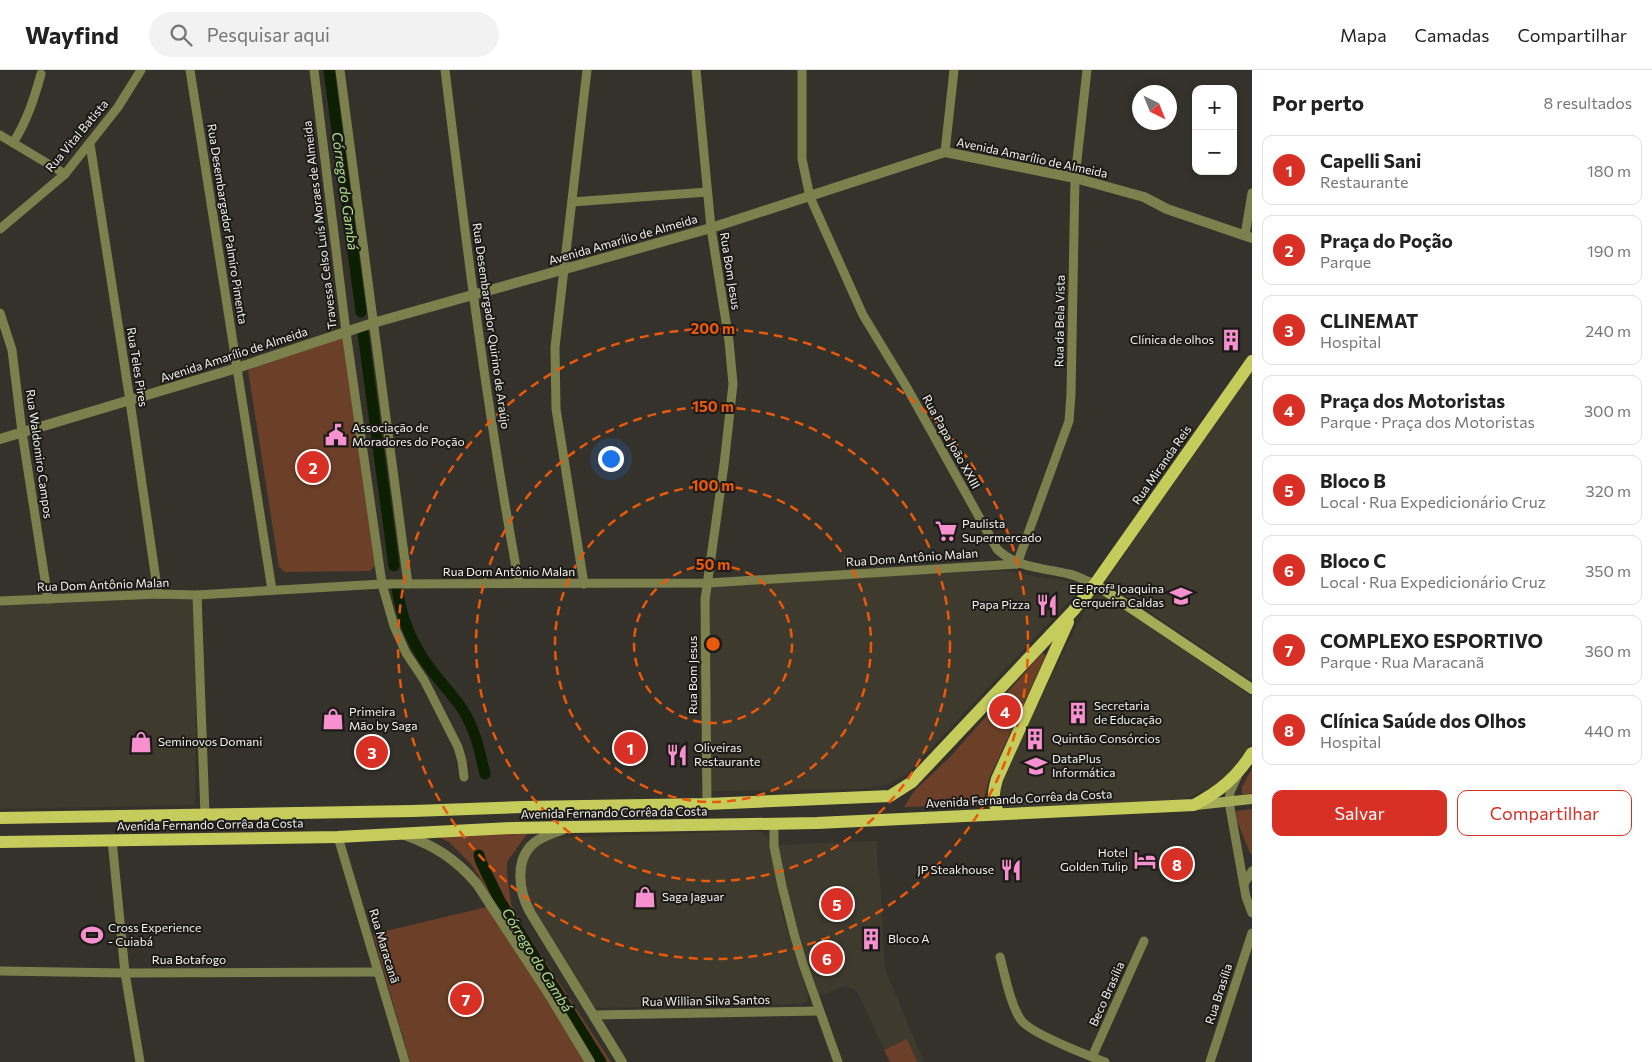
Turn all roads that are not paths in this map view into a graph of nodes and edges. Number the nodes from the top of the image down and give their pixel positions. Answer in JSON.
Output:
{"nodes":[{"id":1,"x":141,"y":70,"type":"edge"},
{"id":2,"x":190,"y":70,"type":"edge"},
{"id":3,"x":314,"y":70,"type":"edge"},
{"id":4,"x":340,"y":70,"type":"edge"},
{"id":5,"x":445,"y":70,"type":"edge"},
{"id":6,"x":587,"y":70,"type":"edge"},
{"id":7,"x":696,"y":70,"type":"edge"},
{"id":8,"x":802,"y":70,"type":"edge"},
{"id":9,"x":954,"y":70,"type":"edge"},
{"id":10,"x":1087,"y":70,"type":"edge"},
{"id":11,"x":40,"y":74,"type":"dead end"},
{"id":12,"x":0,"y":136,"type":"edge"},
{"id":13,"x":13,"y":143,"type":"junction"},
{"id":14,"x":90,"y":144,"type":"junction"},
{"id":15,"x":945,"y":152,"type":"junction"},
{"id":16,"x":65,"y":174,"type":"junction"},
{"id":17,"x":1075,"y":178,"type":"junction"},
{"id":18,"x":707,"y":192,"type":"junction"},
{"id":19,"x":1252,"y":193,"type":"edge"},
{"id":20,"x":810,"y":197,"type":"junction"},
{"id":21,"x":572,"y":202,"type":"junction"},
{"id":22,"x":711,"y":228,"type":"junction"},
{"id":23,"x":0,"y":229,"type":"edge"},
{"id":24,"x":1248,"y":236,"type":"edge"},
{"id":25,"x":563,"y":270,"type":"junction"},
{"id":26,"x":473,"y":295,"type":"junction"},
{"id":27,"x":0,"y":313,"type":"edge"},
{"id":28,"x":373,"y":323,"type":"junction"},
{"id":29,"x":346,"y":332,"type":"junction"},
{"id":30,"x":1252,"y":361,"type":"edge"},
{"id":31,"x":237,"y":368,"type":"junction"},
{"id":32,"x":130,"y":401,"type":"junction"},
{"id":33,"x":22,"y":432,"type":"junction"},
{"id":34,"x":0,"y":439,"type":"edge"},
{"id":35,"x":1017,"y":564,"type":"junction"},
{"id":36,"x":708,"y":583,"type":"junction"},
{"id":37,"x":382,"y":584,"type":"junction"},
{"id":38,"x":408,"y":584,"type":"junction"},
{"id":39,"x":519,"y":584,"type":"junction"},
{"id":40,"x":584,"y":584,"type":"junction"},
{"id":41,"x":1095,"y":584,"type":"junction"},
{"id":42,"x":272,"y":590,"type":"junction"},
{"id":43,"x":158,"y":594,"type":"junction"},
{"id":44,"x":197,"y":595,"type":"junction"},
{"id":45,"x":48,"y":599,"type":"junction"},
{"id":46,"x":0,"y":602,"type":"edge"},
{"id":47,"x":1073,"y":610,"type":"junction"},
{"id":48,"x":1252,"y":689,"type":"edge"},
{"id":49,"x":1252,"y":753,"type":"edge"},
{"id":50,"x":1240,"y":770,"type":"junction"},
{"id":51,"x":464,"y":777,"type":"dead end"},
{"id":52,"x":1252,"y":799,"type":"edge"},
{"id":53,"x":1229,"y":802,"type":"junction"},
{"id":54,"x":707,"y":804,"type":"junction"},
{"id":55,"x":1194,"y":806,"type":"junction"},
{"id":56,"x":999,"y":814,"type":"junction"},
{"id":57,"x":205,"y":815,"type":"junction"},
{"id":58,"x":0,"y":818,"type":"edge"},
{"id":59,"x":774,"y":824,"type":"junction"},
{"id":60,"x":576,"y":827,"type":"junction"},
{"id":61,"x":399,"y":833,"type":"junction"},
{"id":62,"x":338,"y":837,"type":"junction"},
{"id":63,"x":112,"y":840,"type":"junction"},
{"id":64,"x":0,"y":842,"type":"edge"},
{"id":65,"x":1252,"y":872,"type":"edge"},
{"id":66,"x":1244,"y":884,"type":"junction"},
{"id":67,"x":1252,"y":913,"type":"edge"},
{"id":68,"x":1252,"y":933,"type":"edge"},
{"id":69,"x":1144,"y":941,"type":"dead end"},
{"id":70,"x":1000,"y":957,"type":"dead end"},
{"id":71,"x":0,"y":972,"type":"edge"},
{"id":72,"x":378,"y":972,"type":"junction"},
{"id":73,"x":126,"y":973,"type":"junction"},
{"id":74,"x":819,"y":1011,"type":"junction"},
{"id":75,"x":594,"y":1015,"type":"junction"},
{"id":76,"x":1092,"y":1057,"type":"junction"},
{"id":77,"x":140,"y":1062,"type":"edge"},
{"id":78,"x":405,"y":1062,"type":"edge"},
{"id":79,"x":590,"y":1062,"type":"edge"},
{"id":80,"x":622,"y":1062,"type":"edge"},
{"id":81,"x":838,"y":1062,"type":"edge"},
{"id":82,"x":1105,"y":1062,"type":"edge"},
{"id":83,"x":1210,"y":1062,"type":"edge"}],
"edges":[{"from":1,"to":14,"type":"street","name":"Rua Vital Batista"},
{"from":2,"to":31,"type":"street","name":"Rua Desembargador Palmiro Pimenta"},
{"from":3,"to":29,"type":"street","name":"Travessa Celso Luís Moraes de Almeida"},
{"from":4,"to":28,"type":"street"},
{"from":5,"to":26,"type":"street","name":"Rua Desembargador Quirino de Araújo"},
{"from":6,"to":21,"type":"street"},
{"from":7,"to":18,"type":"street","name":"Rua Bom Jesus"},
{"from":8,"to":20,"type":"street","name":"Rua Papa João XXIII"},
{"from":9,"to":15,"type":"street"},
{"from":10,"to":17,"type":"street","name":"Rua da Bela Vista"},
{"from":11,"to":13,"type":"street"},
{"from":12,"to":13,"type":"street"},
{"from":13,"to":16,"type":"street"},
{"from":14,"to":16,"type":"street","name":"Rua Vital Batista"},
{"from":14,"to":32,"type":"street","name":"Rua Teles Pires"},
{"from":15,"to":17,"type":"street","name":"Avenida Amarílio de Almeida"},
{"from":15,"to":20,"type":"street","name":"Avenida Amarílio de Almeida"},
{"from":16,"to":23,"type":"street","name":"Rua Vital Batista"},
{"from":17,"to":24,"type":"street","name":"Avenida Amarílio de Almeida"},
{"from":17,"to":35,"type":"street","name":"Rua da Bela Vista"},
{"from":18,"to":21,"type":"street"},
{"from":18,"to":22,"type":"street","name":"Rua Bom Jesus"},
{"from":19,"to":24,"type":"street"},
{"from":20,"to":22,"type":"street","name":"Avenida Amarílio de Almeida"},
{"from":20,"to":35,"type":"street","name":"Rua Papa João XXIII"},
{"from":21,"to":25,"type":"street"},
{"from":22,"to":25,"type":"street","name":"Avenida Amarílio de Almeida"},
{"from":22,"to":36,"type":"street","name":"Rua Bom Jesus"},
{"from":25,"to":26,"type":"street","name":"Avenida Amarílio de Almeida"},
{"from":25,"to":40,"type":"street"},
{"from":26,"to":28,"type":"street","name":"Avenida Amarílio de Almeida"},
{"from":26,"to":39,"type":"street","name":"Rua Desembargador Quirino de Araújo"},
{"from":27,"to":33,"type":"street","name":"Rua Waldomiro Campos"},
{"from":28,"to":29,"type":"street","name":"Avenida Amarílio de Almeida"},
{"from":28,"to":38,"type":"street"},
{"from":29,"to":31,"type":"street","name":"Avenida Amarílio de Almeida"},
{"from":29,"to":37,"type":"street","name":"Travessa Celso Luís Moraes de Almeida"},
{"from":30,"to":41,"type":"main road","name":"Rua Miranda Reis"},
{"from":31,"to":32,"type":"street","name":"Avenida Amarílio de Almeida"},
{"from":31,"to":42,"type":"street","name":"Rua Desembargador Palmiro Pimenta"},
{"from":32,"to":33,"type":"street","name":"Avenida Amarílio de Almeida"},
{"from":32,"to":43,"type":"street","name":"Rua Teles Pires"},
{"from":33,"to":34,"type":"street","name":"Avenida Amarílio de Almeida"},
{"from":33,"to":45,"type":"street","name":"Rua Waldomiro Campos"},
{"from":35,"to":36,"type":"street","name":"Rua Dom Antônio Malan"},
{"from":35,"to":41,"type":"street","name":"Rua Papa João XXIII"},
{"from":36,"to":40,"type":"street","name":"Rua Dom Antônio Malan"},
{"from":36,"to":54,"type":"street","name":"Rua Bom Jesus"},
{"from":37,"to":38,"type":"street","name":"Rua Dom Antônio Malan"},
{"from":37,"to":42,"type":"street","name":"Rua Dom Antônio Malan"},
{"from":37,"to":51,"type":"street","name":"Travessa Celso Luís Moraes de Almeida"},
{"from":38,"to":39,"type":"street","name":"Rua Dom Antônio Malan"},
{"from":39,"to":40,"type":"street","name":"Rua Dom Antônio Malan"},
{"from":41,"to":47,"type":"main road","name":"Rua Miranda Reis"},
{"from":41,"to":48,"type":"main road","name":"Rua Papa João XXIII"},
{"from":42,"to":44,"type":"street","name":"Rua Dom Antônio Malan"},
{"from":43,"to":44,"type":"street","name":"Rua Dom Antônio Malan"},
{"from":43,"to":45,"type":"street","name":"Rua Dom Antônio Malan"},
{"from":44,"to":57,"type":"street"},
{"from":45,"to":46,"type":"street","name":"Rua Dom Antônio Malan"},
{"from":47,"to":54,"type":"main road","name":"Avenida Fernando Corrêa da Costa"},
{"from":47,"to":56,"type":"main road"},
{"from":49,"to":50,"type":"main road"},
{"from":50,"to":53,"type":"street"},
{"from":50,"to":55,"type":"main road"},
{"from":52,"to":53,"type":"main road","name":"Avenida Fernando Corrêa da Costa"},
{"from":53,"to":55,"type":"main road","name":"Avenida Fernando Corrêa da Costa"},
{"from":53,"to":66,"type":"street"},
{"from":54,"to":57,"type":"main road","name":"Avenida Fernando Corrêa da Costa"},
{"from":55,"to":56,"type":"main road","name":"Avenida Fernando Corrêa da Costa"},
{"from":56,"to":59,"type":"main road","name":"Avenida Fernando Corrêa da Costa"},
{"from":57,"to":58,"type":"main road","name":"Avenida Fernando Corrêa da Costa"},
{"from":59,"to":60,"type":"main road","name":"Avenida Fernando Corrêa da Costa"},
{"from":59,"to":74,"type":"street"},
{"from":60,"to":61,"type":"main road","name":"Avenida Fernando Corrêa da Costa"},
{"from":60,"to":75,"type":"street"},
{"from":61,"to":62,"type":"main road","name":"Avenida Fernando Corrêa da Costa"},
{"from":61,"to":79,"type":"street"},
{"from":62,"to":63,"type":"main road","name":"Avenida Fernando Corrêa da Costa"},
{"from":62,"to":72,"type":"street","name":"Rua Maracanã"},
{"from":63,"to":64,"type":"main road","name":"Avenida Fernando Corrêa da Costa"},
{"from":63,"to":73,"type":"street"},
{"from":65,"to":66,"type":"street"},
{"from":66,"to":67,"type":"street"},
{"from":68,"to":83,"type":"street","name":"Rua Brasília"},
{"from":69,"to":76,"type":"street","name":"Beco Brasília"},
{"from":70,"to":76,"type":"street"},
{"from":71,"to":73,"type":"street","name":"Rua Botafogo"},
{"from":72,"to":73,"type":"street","name":"Rua Botafogo"},
{"from":72,"to":78,"type":"street","name":"Rua Maracanã"},
{"from":73,"to":77,"type":"street"},
{"from":74,"to":75,"type":"street","name":"Rua Willian Silva Santos"},
{"from":74,"to":81,"type":"street"},
{"from":75,"to":80,"type":"street"},
{"from":76,"to":82,"type":"street"}]}
